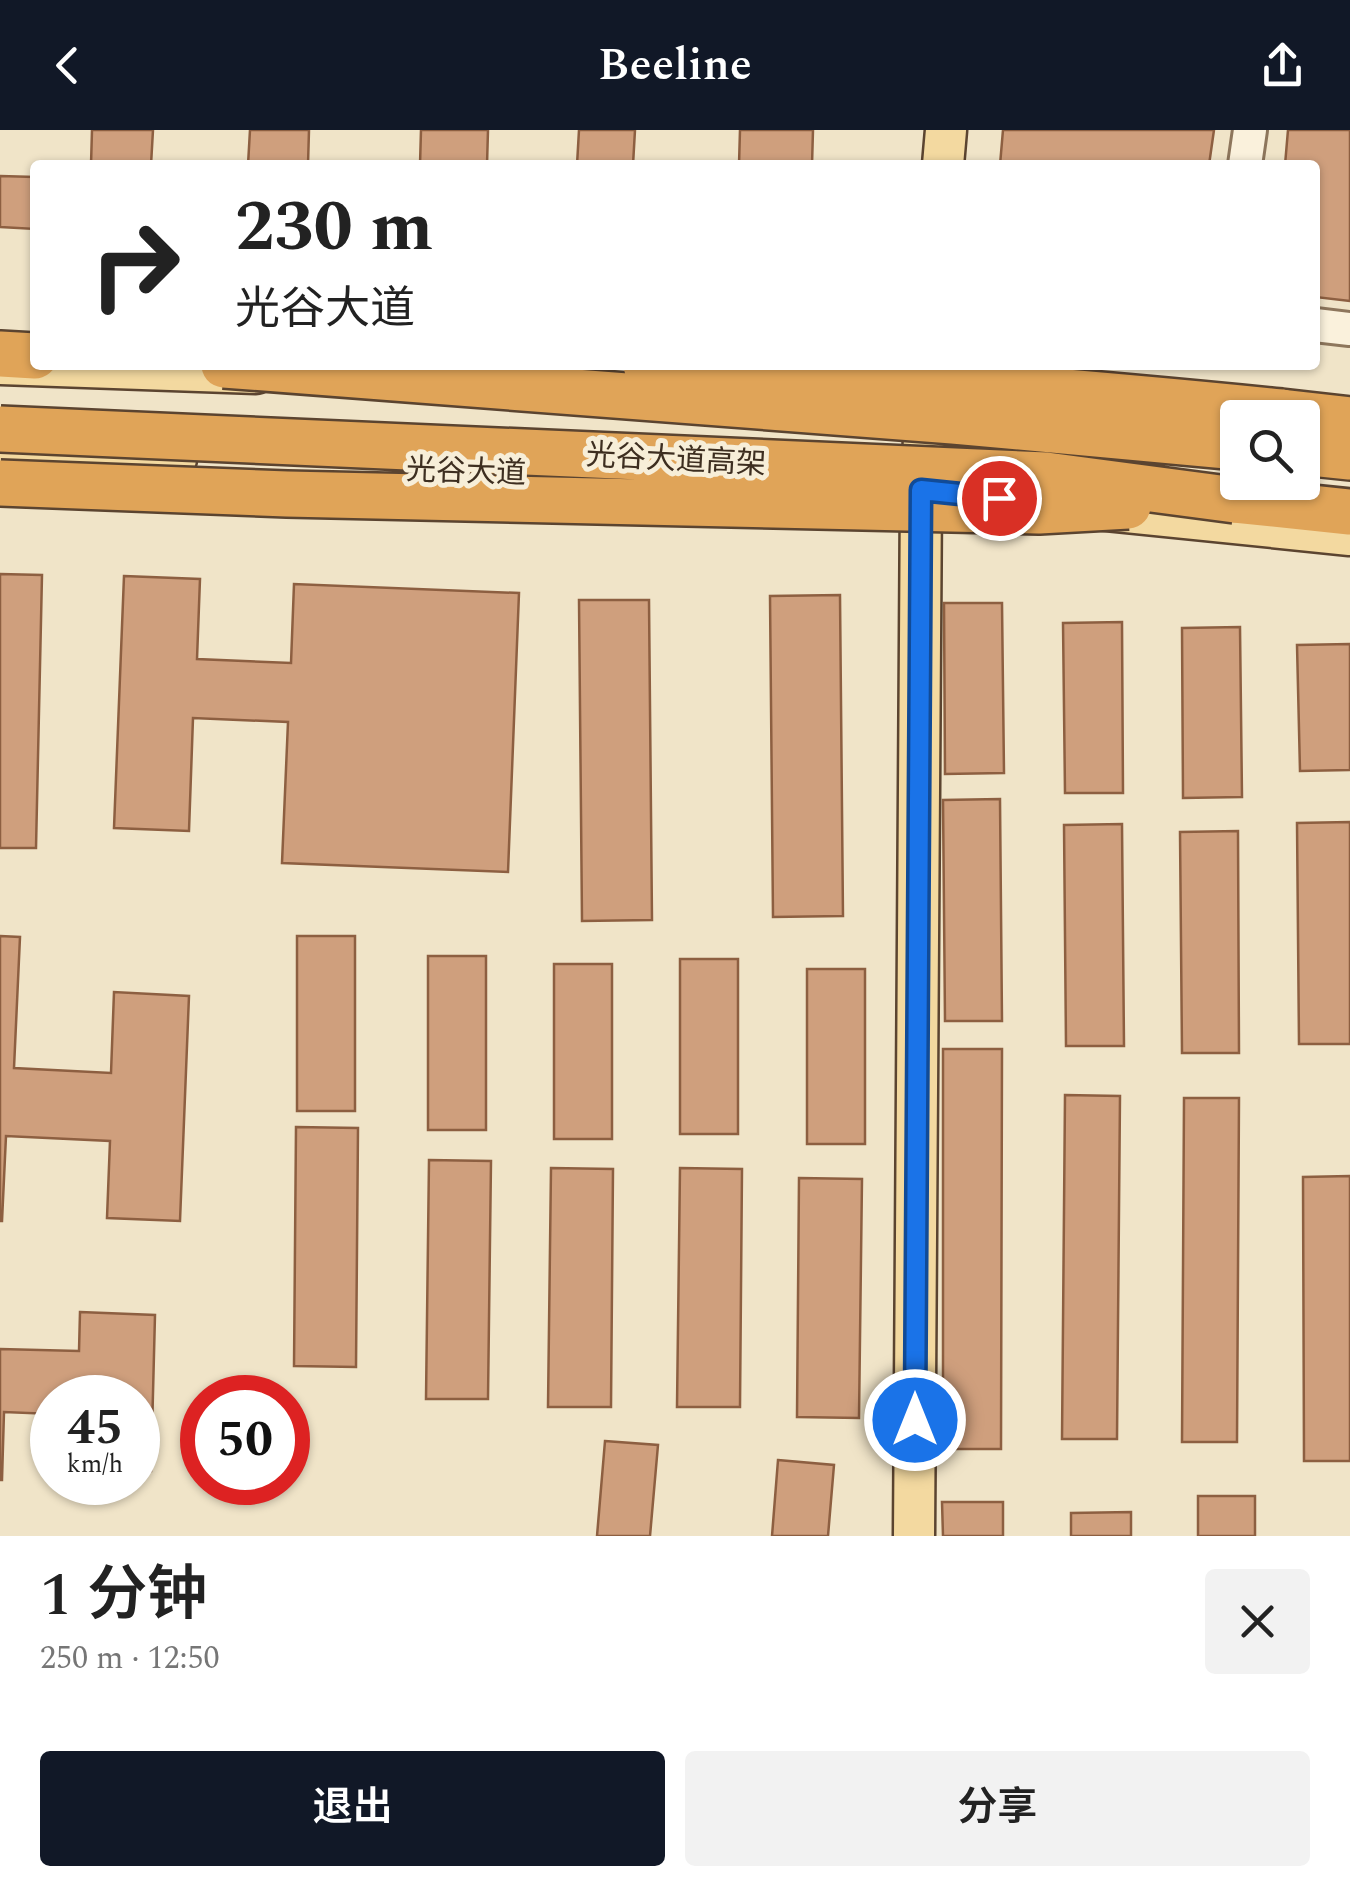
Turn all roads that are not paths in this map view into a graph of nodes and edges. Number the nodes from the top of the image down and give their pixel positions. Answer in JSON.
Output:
{"nodes":[{"id":1,"x":946,"y":130,"type":"edge"},
{"id":2,"x":1250,"y":130,"type":"edge"},
{"id":3,"x":943,"y":160,"type":"edge"},
{"id":4,"x":1245,"y":160,"type":"edge"},
{"id":5,"x":1320,"y":326,"type":"edge"},
{"id":6,"x":1350,"y":329,"type":"edge"},
{"id":7,"x":0,"y":354,"type":"edge"},
{"id":8,"x":30,"y":356,"type":"edge"},
{"id":9,"x":0,"y":364,"type":"edge"},
{"id":10,"x":30,"y":365,"type":"edge"},
{"id":11,"x":161,"y":370,"type":"edge"},
{"id":12,"x":289,"y":370,"type":"edge"},
{"id":13,"x":794,"y":370,"type":"edge"},
{"id":14,"x":929,"y":370,"type":"edge"},
{"id":15,"x":926,"y":406,"type":"junction"},
{"id":16,"x":1220,"y":414,"type":"edge"},
{"id":17,"x":1350,"y":420,"type":"edge"},
{"id":18,"x":1320,"y":423,"type":"edge"},
{"id":19,"x":0,"y":429,"type":"edge"},
{"id":20,"x":1220,"y":431,"type":"edge"},
{"id":21,"x":1320,"y":435,"type":"edge"},
{"id":22,"x":1220,"y":444,"type":"edge"},
{"id":23,"x":1350,"y":445,"type":"edge"},
{"id":24,"x":0,"y":452,"type":"edge"},
{"id":25,"x":1320,"y":454,"type":"edge"},
{"id":26,"x":1350,"y":456,"type":"edge"},
{"id":27,"x":0,"y":483,"type":"edge"},
{"id":28,"x":921,"y":490,"type":"junction"},
{"id":29,"x":1220,"y":498,"type":"edge"},
{"id":30,"x":1234,"y":500,"type":"joint"},
{"id":31,"x":1350,"y":512,"type":"edge"},
{"id":32,"x":1350,"y":535,"type":"edge"},
{"id":33,"x":914,"y":1536,"type":"edge"}],
"edges":[{"from":1,"to":3,"type":"main road"},
{"from":2,"to":4,"type":"lane"},
{"from":5,"to":6,"type":"lane"},
{"from":7,"to":8,"type":"highway"},
{"from":9,"to":10,"type":"main road"},
{"from":11,"to":15,"type":"main road"},
{"from":12,"to":22,"type":"highway","name":"光谷大道高架","bridge":true},
{"from":13,"to":16,"type":"highway","bridge":true},
{"from":14,"to":15,"type":"main road"},
{"from":15,"to":20,"type":"main road"},
{"from":15,"to":28,"type":"main road"},
{"from":17,"to":18,"type":"highway"},
{"from":19,"to":29,"type":"highway","name":"光谷大道高架","bridge":true},
{"from":21,"to":23,"type":"main road"},
{"from":24,"to":28,"type":"main road","name":"光谷大道"},
{"from":25,"to":26,"type":"highway"},
{"from":27,"to":30,"type":"highway","bridge":true},
{"from":28,"to":32,"type":"main road","name":"光谷大道"},
{"from":28,"to":33,"type":"main road"},
{"from":30,"to":31,"type":"highway","name":"光谷大道高架"}]}
